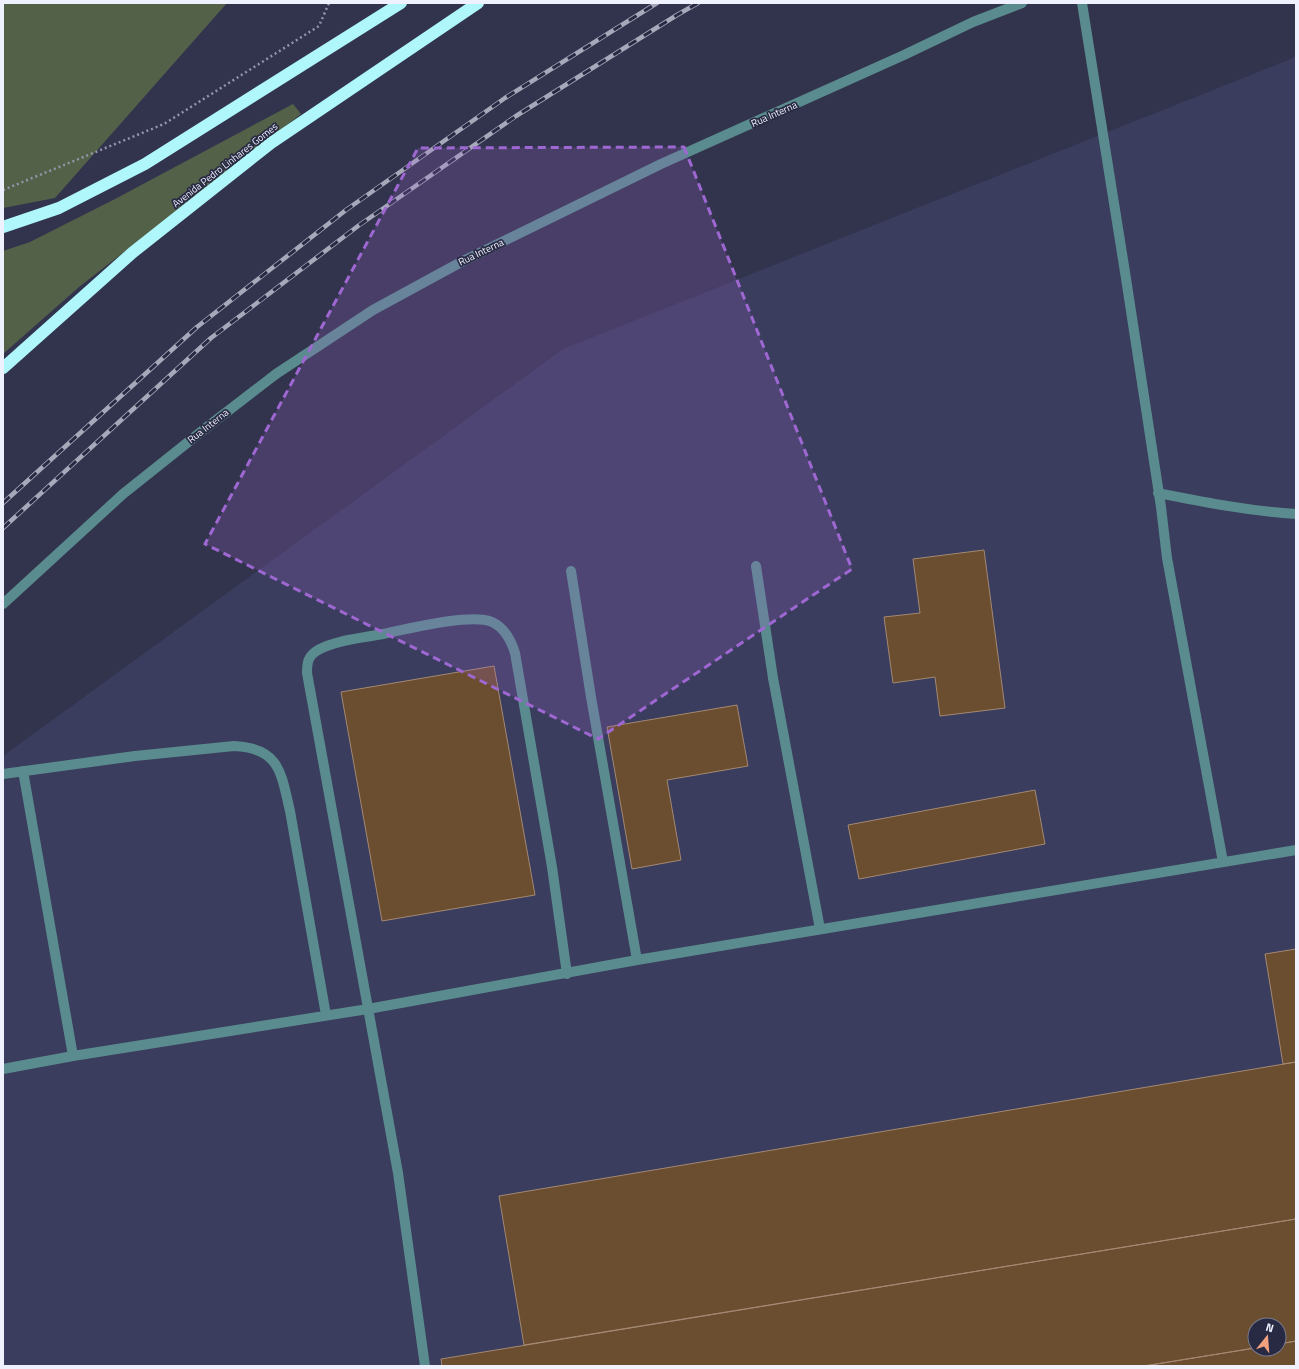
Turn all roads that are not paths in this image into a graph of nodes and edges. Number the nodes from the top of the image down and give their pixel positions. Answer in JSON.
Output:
{"nodes":[{"id":1,"x":401,"y":3,"type":"edge"},
{"id":2,"x":478,"y":3,"type":"edge"},
{"id":3,"x":1022,"y":3,"type":"edge"},
{"id":4,"x":1082,"y":3,"type":"edge"},
{"id":5,"x":3,"y":227,"type":"edge"},
{"id":6,"x":3,"y":368,"type":"edge"},
{"id":7,"x":1158,"y":493,"type":"junction"},
{"id":8,"x":1296,"y":514,"type":"edge"},
{"id":9,"x":756,"y":566,"type":"dead end"},
{"id":10,"x":571,"y":571,"type":"dead end"},
{"id":11,"x":3,"y":604,"type":"edge"},
{"id":12,"x":23,"y":771,"type":"junction"},
{"id":13,"x":3,"y":774,"type":"edge"},
{"id":14,"x":1296,"y":850,"type":"edge"},
{"id":15,"x":1222,"y":862,"type":"junction"},
{"id":16,"x":820,"y":929,"type":"junction"},
{"id":17,"x":637,"y":960,"type":"junction"},
{"id":18,"x":567,"y":974,"type":"junction"},
{"id":19,"x":368,"y":1009,"type":"junction"},
{"id":20,"x":326,"y":1015,"type":"junction"},
{"id":21,"x":73,"y":1056,"type":"junction"},
{"id":22,"x":3,"y":1069,"type":"edge"},
{"id":23,"x":425,"y":1366,"type":"edge"}],
"edges":[{"from":1,"to":5,"type":"highway"},
{"from":2,"to":6,"type":"highway","name":"Avenida Pedro Linhares Gomes"},
{"from":3,"to":11,"type":"lane","name":"Rua Interna"},
{"from":4,"to":7,"type":"lane"},
{"from":7,"to":8,"type":"lane"},
{"from":7,"to":15,"type":"lane"},
{"from":9,"to":16,"type":"lane"},
{"from":10,"to":17,"type":"lane"},
{"from":12,"to":13,"type":"lane"},
{"from":12,"to":20,"type":"lane"},
{"from":12,"to":21,"type":"lane"},
{"from":14,"to":15,"type":"lane"},
{"from":15,"to":16,"type":"lane"},
{"from":16,"to":17,"type":"lane"},
{"from":17,"to":18,"type":"lane"},
{"from":18,"to":19,"type":"lane"},
{"from":18,"to":19,"type":"lane"},
{"from":19,"to":20,"type":"lane"},
{"from":19,"to":23,"type":"lane"},
{"from":20,"to":21,"type":"lane"},
{"from":21,"to":22,"type":"lane"}]}
